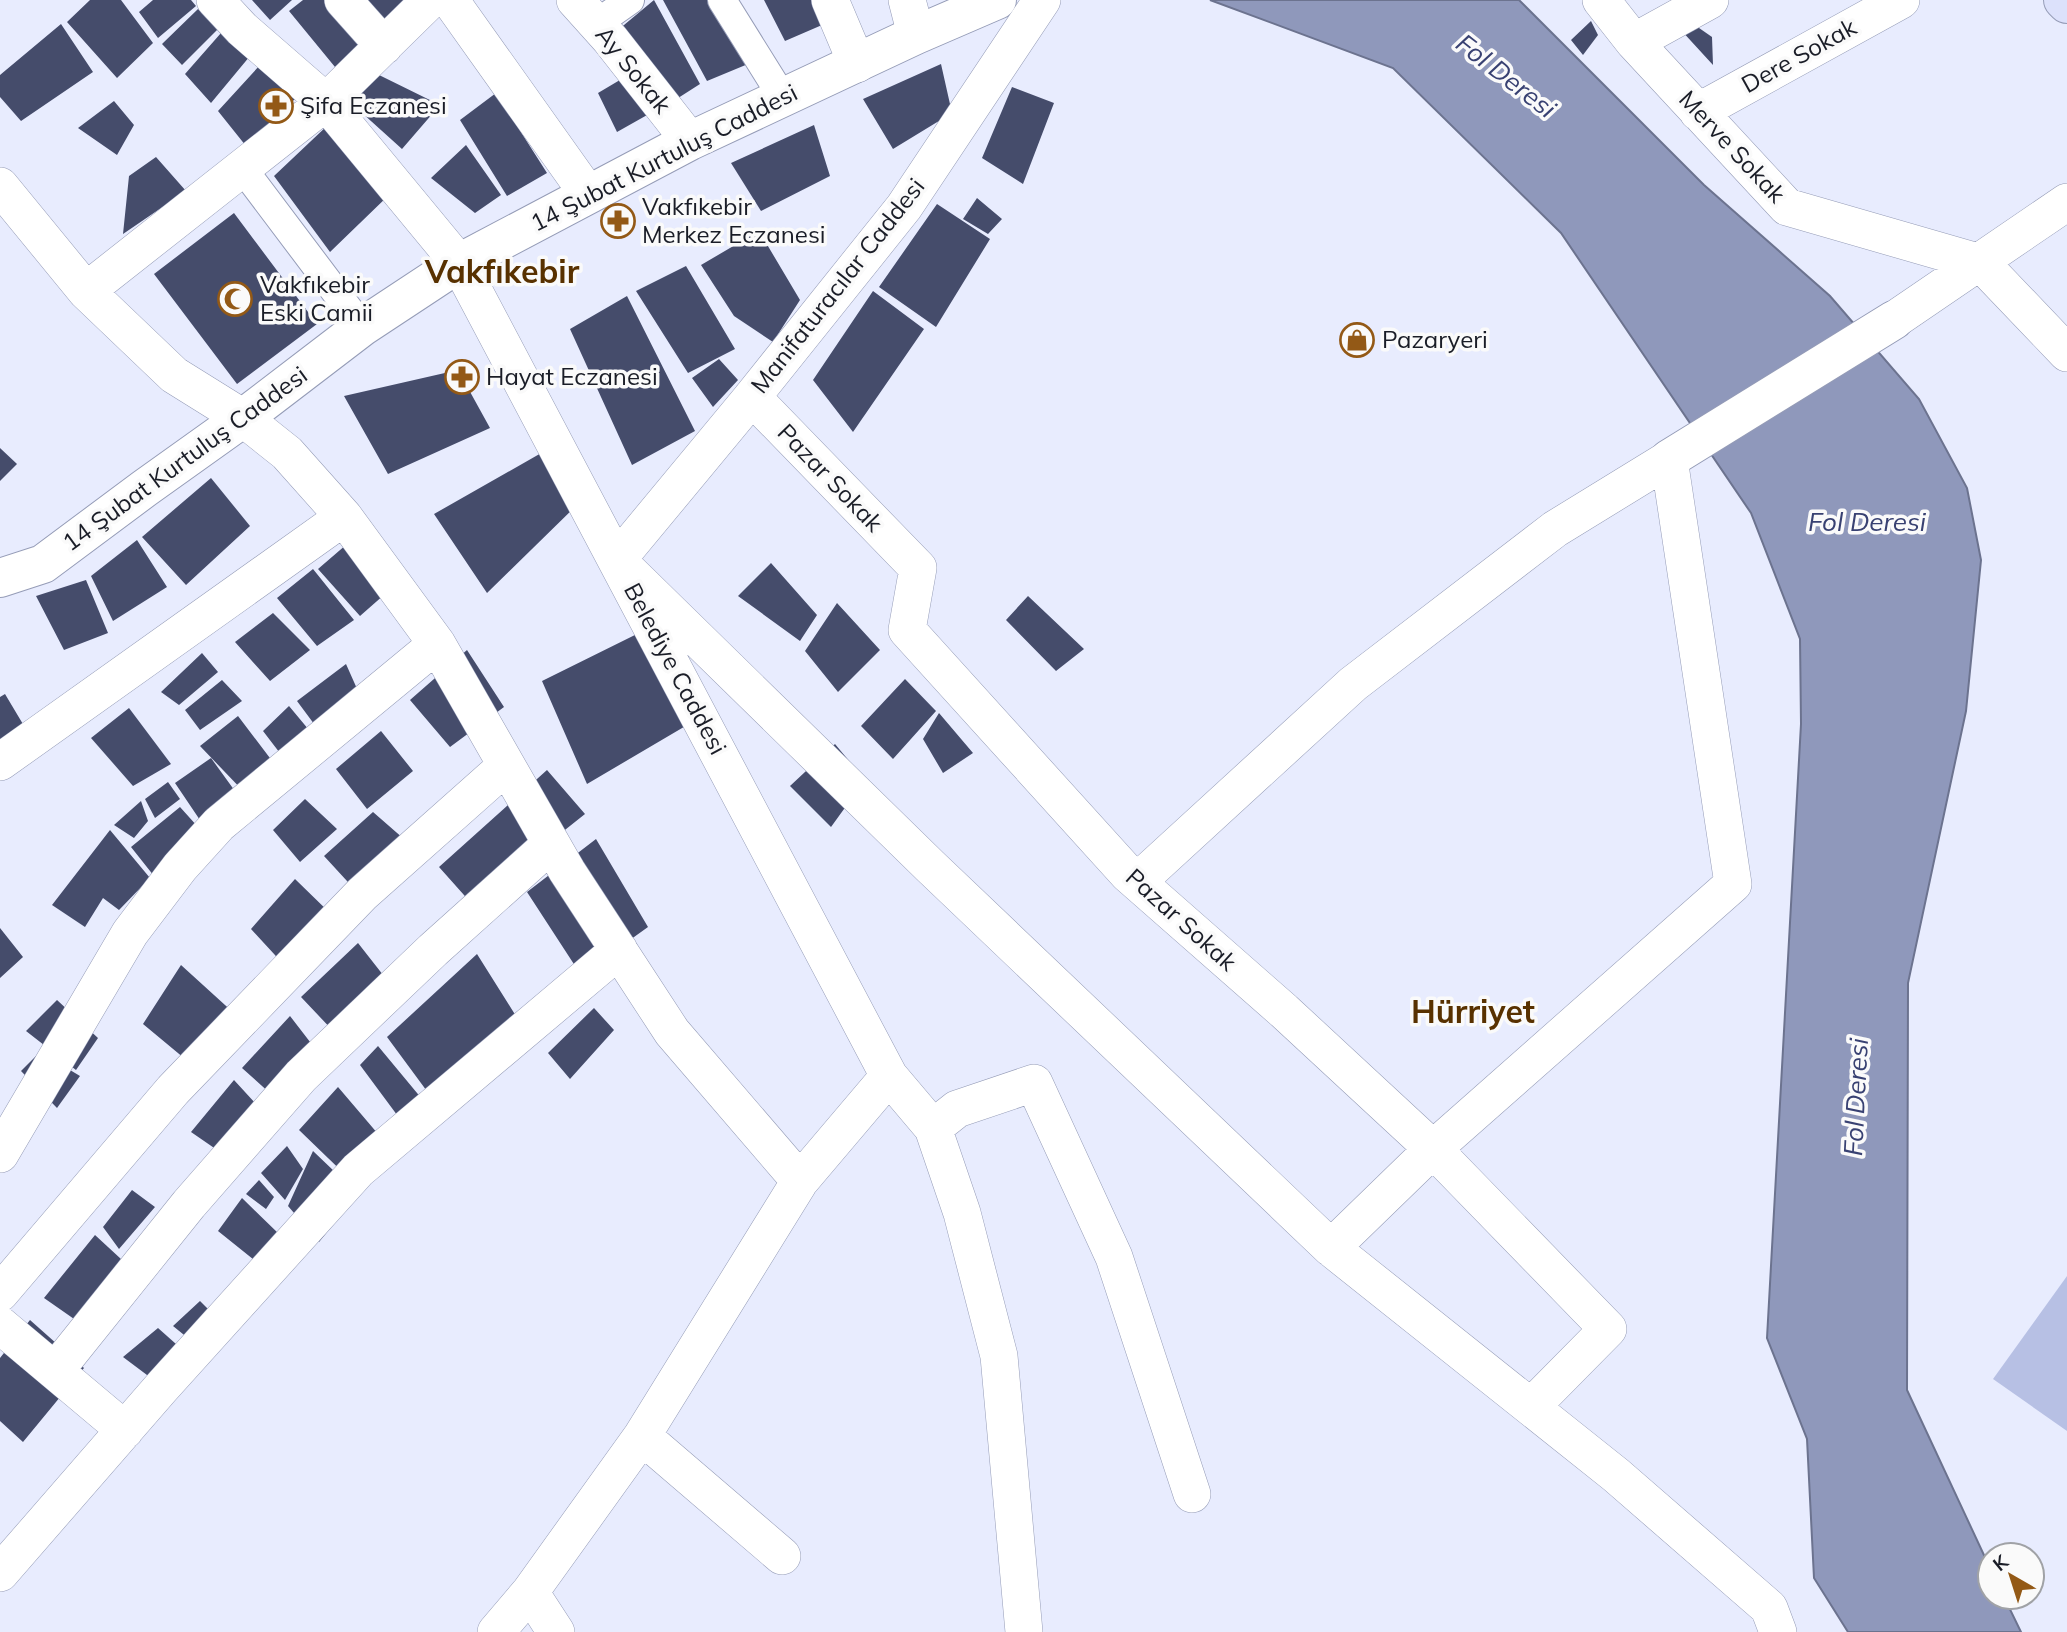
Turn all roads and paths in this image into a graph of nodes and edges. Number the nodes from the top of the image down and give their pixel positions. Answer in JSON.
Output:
{"nodes":[{"id":1,"x":215,"y":0,"type":"edge"},
{"id":2,"x":343,"y":0,"type":"edge"},
{"id":3,"x":430,"y":0,"type":"edge"},
{"id":4,"x":450,"y":0,"type":"edge"},
{"id":5,"x":631,"y":0,"type":"edge"},
{"id":6,"x":722,"y":0,"type":"edge"},
{"id":7,"x":830,"y":0,"type":"edge"},
{"id":8,"x":997,"y":0,"type":"edge"},
{"id":9,"x":1042,"y":0,"type":"edge"},
{"id":10,"x":1601,"y":0,"type":"edge"},
{"id":11,"x":1710,"y":0,"type":"edge"},
{"id":12,"x":1901,"y":0,"type":"edge"},
{"id":13,"x":2063,"y":0,"type":"edge"},
{"id":14,"x":2067,"y":4,"type":"edge"},
{"id":15,"x":586,"y":12,"type":"edge"},
{"id":16,"x":912,"y":18,"type":"edge"},
{"id":17,"x":1634,"y":42,"type":"junction"},
{"id":18,"x":384,"y":46,"type":"junction"},
{"id":19,"x":857,"y":64,"type":"junction"},
{"id":20,"x":783,"y":98,"type":"junction"},
{"id":21,"x":326,"y":102,"type":"junction"},
{"id":22,"x":1698,"y":111,"type":"junction"},
{"id":23,"x":690,"y":141,"type":"junction"},
{"id":24,"x":243,"y":169,"type":"junction"},
{"id":25,"x":0,"y":186,"type":"edge"},
{"id":26,"x":588,"y":194,"type":"junction"},
{"id":27,"x":2067,"y":202,"type":"edge"},
{"id":28,"x":1981,"y":262,"type":"junction"},
{"id":29,"x":459,"y":263,"type":"junction"},
{"id":30,"x":86,"y":291,"type":"junction"},
{"id":31,"x":1894,"y":320,"type":"joint"},
{"id":32,"x":362,"y":327,"type":"junction"},
{"id":33,"x":2067,"y":353,"type":"edge"},
{"id":34,"x":751,"y":397,"type":"junction"},
{"id":35,"x":243,"y":418,"type":"junction"},
{"id":36,"x":1669,"y":459,"type":"junction"},
{"id":37,"x":344,"y":517,"type":"junction"},
{"id":38,"x":617,"y":560,"type":"junction"},
{"id":39,"x":0,"y":578,"type":"edge"},
{"id":40,"x":437,"y":644,"type":"junction"},
{"id":41,"x":0,"y":762,"type":"edge"},
{"id":42,"x":506,"y":766,"type":"junction"},
{"id":43,"x":551,"y":844,"type":"junction"},
{"id":44,"x":1137,"y":882,"type":"junction"},
{"id":45,"x":619,"y":950,"type":"junction"},
{"id":46,"x":889,"y":1076,"type":"junction"},
{"id":47,"x":933,"y":1128,"type":"junction"},
{"id":48,"x":4,"y":1136,"type":"edge"},
{"id":49,"x":1433,"y":1149,"type":"junction"},
{"id":50,"x":800,"y":1181,"type":"junction"},
{"id":51,"x":1331,"y":1248,"type":"junction"},
{"id":52,"x":0,"y":1293,"type":"edge"},
{"id":53,"x":0,"y":1325,"type":"edge"},
{"id":54,"x":55,"y":1371,"type":"junction"},
{"id":55,"x":1531,"y":1407,"type":"junction"},
{"id":56,"x":125,"y":1430,"type":"junction"},
{"id":57,"x":642,"y":1436,"type":"junction"},
{"id":58,"x":1192,"y":1494,"type":"dead end"},
{"id":59,"x":782,"y":1556,"type":"dead end"},
{"id":60,"x":0,"y":1573,"type":"edge"},
{"id":61,"x":530,"y":1592,"type":"junction"},
{"id":62,"x":496,"y":1632,"type":"edge"},
{"id":63,"x":556,"y":1632,"type":"edge"},
{"id":64,"x":1024,"y":1632,"type":"edge"},
{"id":65,"x":1778,"y":1632,"type":"edge"}],
"edges":[{"from":1,"to":21,"type":"street","name":"Belediye Caddesi"},
{"from":2,"to":18,"type":"street"},
{"from":3,"to":18,"type":"street"},
{"from":4,"to":26,"type":"street"},
{"from":5,"to":15,"type":"street"},
{"from":6,"to":20,"type":"street"},
{"from":7,"to":19,"type":"street"},
{"from":8,"to":16,"type":"street","name":"14 Şubat Kurtuluş Caddesi"},
{"from":9,"to":34,"type":"street","name":"Manifaturacılar Caddesi"},
{"from":10,"to":17,"type":"street","name":"Merve Sokak"},
{"from":11,"to":17,"type":"street"},
{"from":12,"to":22,"type":"street","name":"Dere Sokak"},
{"from":13,"to":14,"type":"main road"},
{"from":15,"to":23,"type":"street","name":"Ay Sokak"},
{"from":16,"to":19,"type":"street","name":"14 Şubat Kurtuluş Caddesi"},
{"from":17,"to":22,"type":"street","name":"Merve Sokak"},
{"from":18,"to":21,"type":"street"},
{"from":19,"to":20,"type":"street","name":"14 Şubat Kurtuluş Caddesi"},
{"from":20,"to":23,"type":"street","name":"14 Şubat Kurtuluş Caddesi"},
{"from":21,"to":24,"type":"street"},
{"from":21,"to":29,"type":"street","name":"Belediye Caddesi"},
{"from":22,"to":28,"type":"street","name":"Merve Sokak"},
{"from":23,"to":26,"type":"street","name":"14 Şubat Kurtuluş Caddesi"},
{"from":24,"to":30,"type":"street"},
{"from":24,"to":32,"type":"street"},
{"from":25,"to":30,"type":"street"},
{"from":26,"to":29,"type":"street","name":"14 Şubat Kurtuluş Caddesi"},
{"from":27,"to":28,"type":"street"},
{"from":28,"to":31,"type":"street"},
{"from":28,"to":33,"type":"street"},
{"from":29,"to":32,"type":"street","name":"14 Şubat Kurtuluş Caddesi"},
{"from":29,"to":38,"type":"street","name":"Belediye Caddesi"},
{"from":30,"to":35,"type":"street"},
{"from":31,"to":36,"type":"street"},
{"from":32,"to":35,"type":"street","name":"14 Şubat Kurtuluş Caddesi"},
{"from":34,"to":38,"type":"street","name":"Manifaturacılar Caddesi"},
{"from":34,"to":44,"type":"street","name":"Pazar Sokak"},
{"from":35,"to":37,"type":"street"},
{"from":35,"to":39,"type":"street","name":"14 Şubat Kurtuluş Caddesi"},
{"from":36,"to":44,"type":"street"},
{"from":36,"to":49,"type":"street"},
{"from":37,"to":40,"type":"street"},
{"from":37,"to":41,"type":"street"},
{"from":38,"to":46,"type":"street","name":"Belediye Caddesi"},
{"from":38,"to":51,"type":"street"},
{"from":40,"to":42,"type":"street"},
{"from":40,"to":48,"type":"street"},
{"from":42,"to":43,"type":"street"},
{"from":42,"to":52,"type":"street"},
{"from":43,"to":45,"type":"street"},
{"from":43,"to":54,"type":"street"},
{"from":44,"to":49,"type":"street","name":"Pazar Sokak"},
{"from":45,"to":50,"type":"street"},
{"from":45,"to":56,"type":"street"},
{"from":46,"to":47,"type":"street","name":"Belediye Caddesi"},
{"from":46,"to":50,"type":"street"},
{"from":47,"to":58,"type":"street"},
{"from":47,"to":64,"type":"street"},
{"from":49,"to":51,"type":"street"},
{"from":49,"to":55,"type":"street","name":"Pazar Sokak"},
{"from":50,"to":57,"type":"street"},
{"from":51,"to":55,"type":"street"},
{"from":53,"to":54,"type":"street"},
{"from":54,"to":56,"type":"street"},
{"from":55,"to":65,"type":"street"},
{"from":56,"to":60,"type":"street"},
{"from":57,"to":59,"type":"street"},
{"from":57,"to":61,"type":"street"},
{"from":61,"to":62,"type":"street"},
{"from":61,"to":63,"type":"street"}]}
